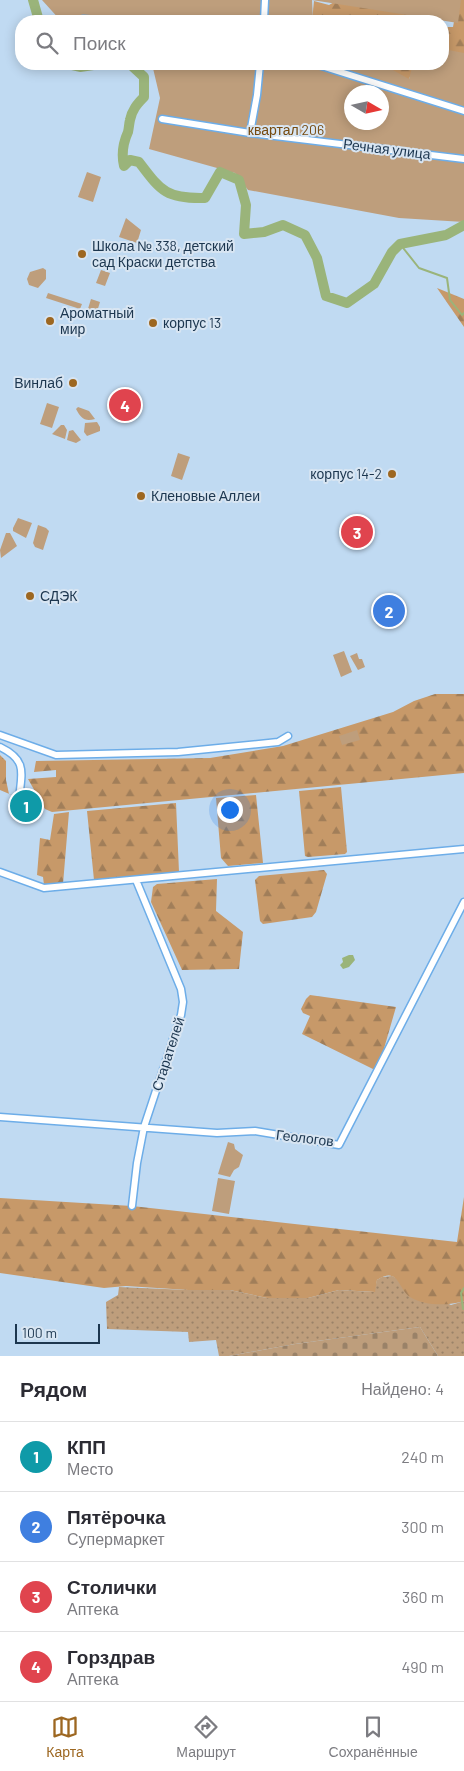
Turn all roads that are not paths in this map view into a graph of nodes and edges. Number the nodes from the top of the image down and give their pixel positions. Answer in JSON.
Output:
{"nodes":[{"id":1,"x":266,"y":0,"type":"edge"},
{"id":2,"x":265,"y":15,"type":"edge"},
{"id":3,"x":259,"y":70,"type":"edge"},
{"id":4,"x":335,"y":70,"type":"edge"},
{"id":5,"x":464,"y":111,"type":"edge"},
{"id":6,"x":162,"y":119,"type":"dead end"},
{"id":7,"x":250,"y":133,"type":"junction"},
{"id":8,"x":464,"y":159,"type":"edge"},
{"id":9,"x":0,"y":735,"type":"edge"},
{"id":10,"x":288,"y":736,"type":"dead end"},
{"id":11,"x":0,"y":747,"type":"edge"},
{"id":12,"x":18,"y":798,"type":"dead end"},
{"id":13,"x":464,"y":849,"type":"edge"},
{"id":14,"x":0,"y":872,"type":"edge"},
{"id":15,"x":136,"y":880,"type":"junction"},
{"id":16,"x":464,"y":902,"type":"edge"},
{"id":17,"x":0,"y":1117,"type":"edge"},
{"id":18,"x":144,"y":1127,"type":"junction"},
{"id":19,"x":132,"y":1206,"type":"dead end"}],
"edges":[{"from":1,"to":2,"type":"street"},
{"from":3,"to":7,"type":"street"},
{"from":4,"to":5,"type":"street"},
{"from":6,"to":7,"type":"street","name":"Речная улица"},
{"from":7,"to":8,"type":"street","name":"Речная улица"},
{"from":9,"to":10,"type":"street"},
{"from":11,"to":12,"type":"street"},
{"from":13,"to":15,"type":"street"},
{"from":14,"to":15,"type":"street"},
{"from":15,"to":18,"type":"street","name":"Старателей"},
{"from":16,"to":18,"type":"street","name":"Геологов"},
{"from":17,"to":18,"type":"street","name":"Геологов"},
{"from":18,"to":19,"type":"street","name":"Старателей"}]}
